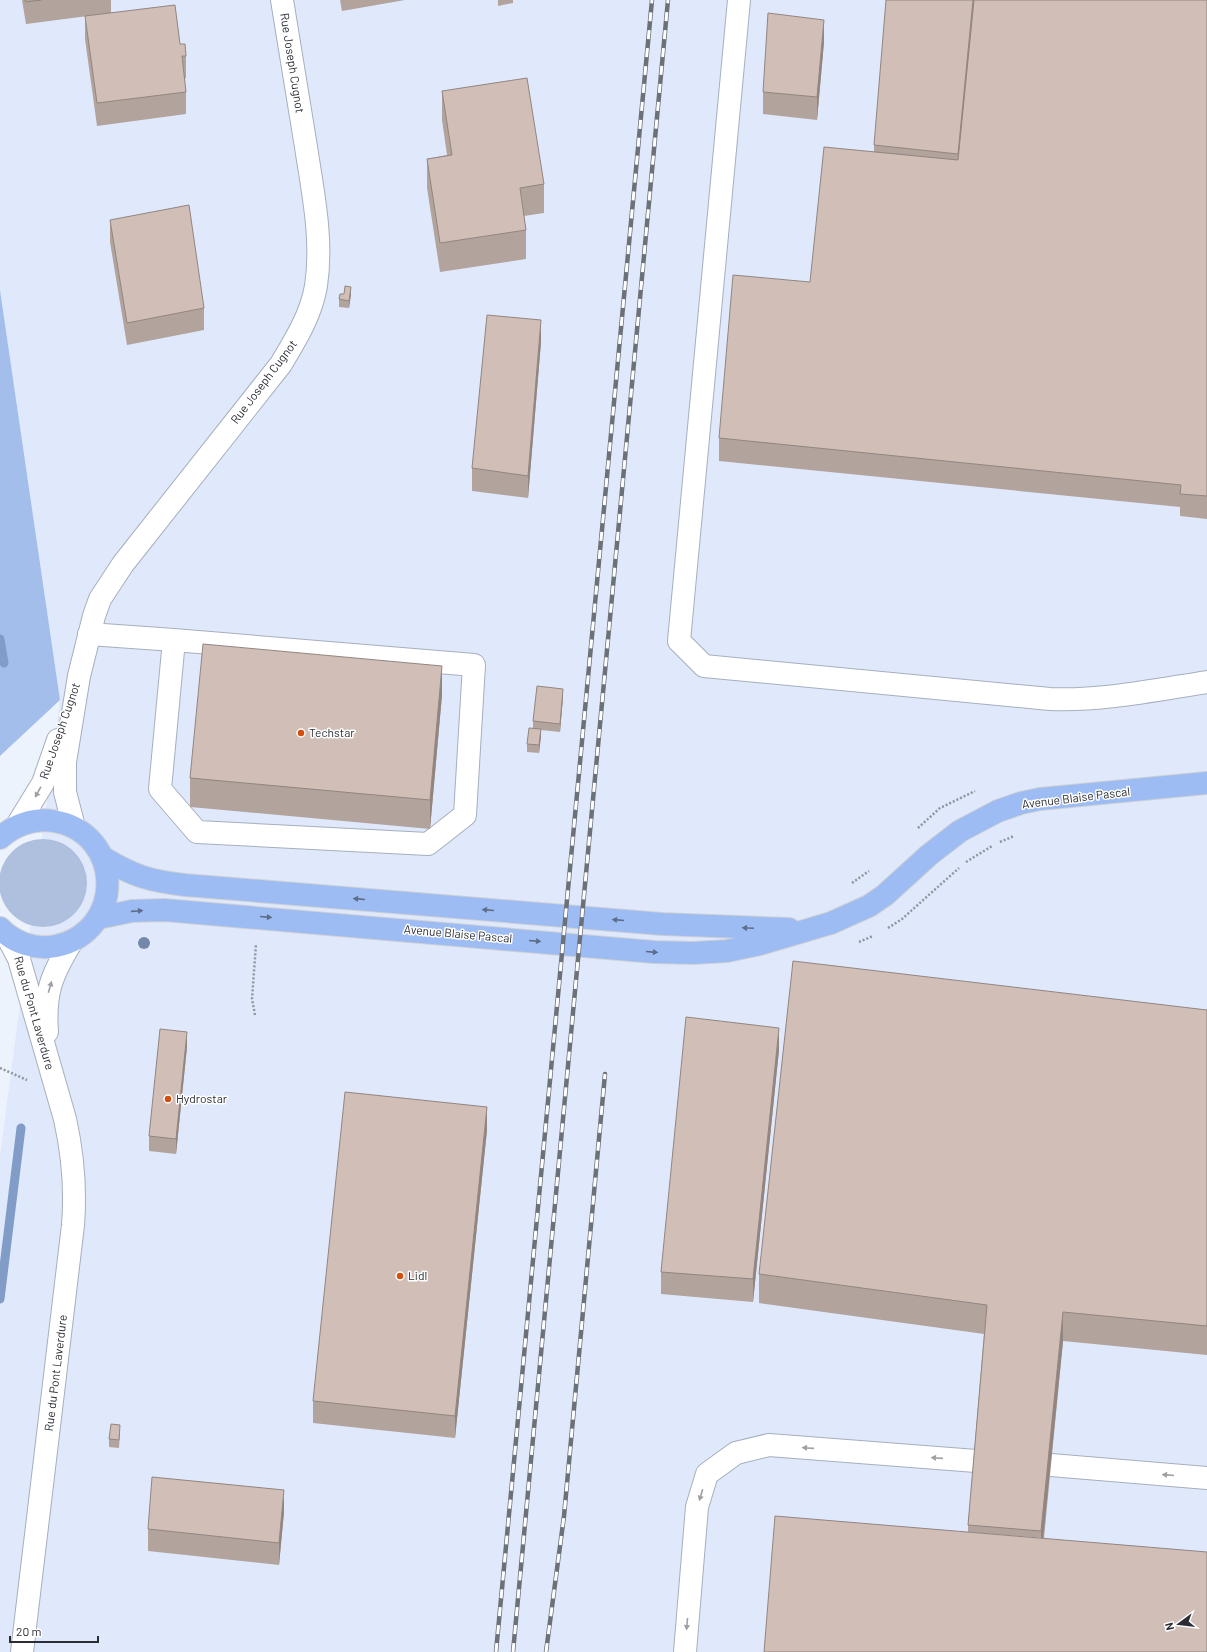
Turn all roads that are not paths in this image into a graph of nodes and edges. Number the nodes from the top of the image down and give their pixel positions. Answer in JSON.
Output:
{"nodes":[{"id":1,"x":282,"y":0,"type":"edge"},
{"id":2,"x":739,"y":0,"type":"edge"},
{"id":3,"x":89,"y":634,"type":"junction"},
{"id":4,"x":174,"y":640,"type":"junction"},
{"id":5,"x":79,"y":676,"type":"junction"},
{"id":6,"x":1207,"y":682,"type":"edge"},
{"id":7,"x":1207,"y":783,"type":"edge"},
{"id":8,"x":74,"y":827,"type":"junction"},
{"id":9,"x":8,"y":832,"type":"edge"},
{"id":10,"x":102,"y":857,"type":"junction"},
{"id":11,"x":98,"y":918,"type":"junction"},
{"id":12,"x":814,"y":928,"type":"junction"},
{"id":13,"x":3,"y":931,"type":"edge"},
{"id":14,"x":72,"y":940,"type":"junction"},
{"id":15,"x":58,"y":1094,"type":"junction"},
{"id":16,"x":976,"y":1461,"type":"edge"},
{"id":17,"x":1051,"y":1465,"type":"edge"},
{"id":18,"x":1207,"y":1478,"type":"edge"},
{"id":19,"x":22,"y":1652,"type":"edge"},
{"id":20,"x":685,"y":1652,"type":"edge"}],
"edges":[{"from":1,"to":3,"type":"street","name":"Rue Joseph Cugnot"},
{"from":2,"to":6,"type":"street"},
{"from":3,"to":4,"type":"street"},
{"from":3,"to":5,"type":"street","name":"Rue Joseph Cugnot"},
{"from":4,"to":4,"type":"street"},
{"from":5,"to":8,"type":"street","name":"Rue Joseph Cugnot"},
{"from":5,"to":9,"type":"street","name":"Rue Joseph Cugnot","one_way":true},
{"from":7,"to":12,"type":"main road","name":"Avenue Blaise Pascal"},
{"from":8,"to":9,"type":"main road"},
{"from":8,"to":10,"type":"main road"},
{"from":10,"to":11,"type":"main road"},
{"from":12,"to":10,"type":"main road","name":"Avenue Blaise Pascal","one_way":true},
{"from":11,"to":12,"type":"main road","name":"Avenue Blaise Pascal","one_way":true},
{"from":11,"to":14,"type":"main road"},
{"from":13,"to":14,"type":"main road"},
{"from":13,"to":15,"type":"street","name":"Rue du Pont Laverdure"},
{"from":15,"to":14,"type":"street","name":"Rue du Pont Laverdure","one_way":true},
{"from":15,"to":19,"type":"street","name":"Rue du Pont Laverdure"},
{"from":16,"to":20,"type":"street","one_way":true},
{"from":18,"to":17,"type":"street","one_way":true}]}
